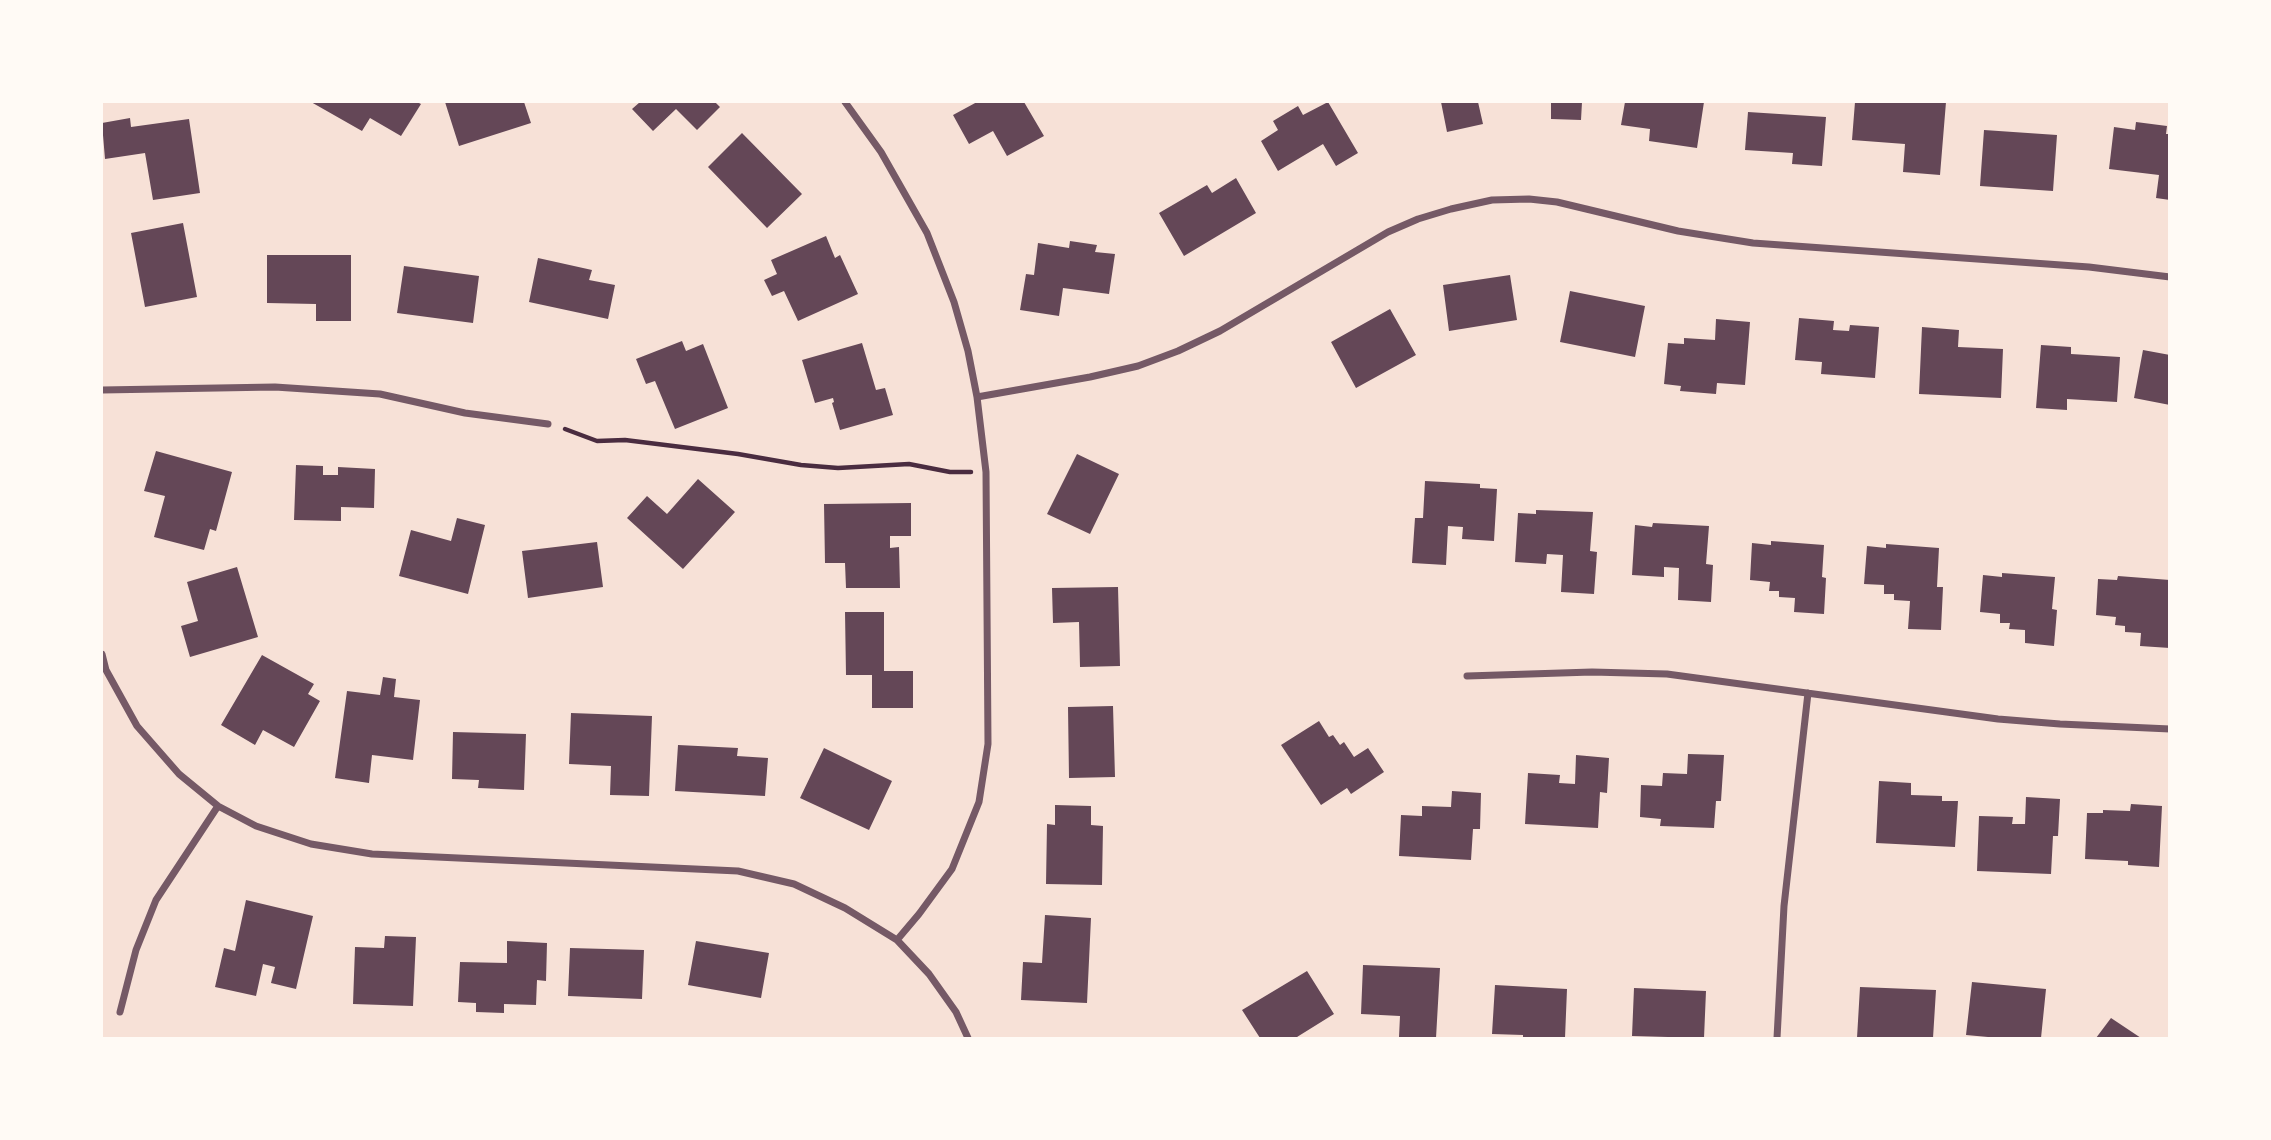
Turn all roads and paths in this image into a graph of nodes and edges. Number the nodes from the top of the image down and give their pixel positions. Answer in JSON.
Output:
{"nodes":[{"id":1,"x":845,"y":102,"type":"edge"},
{"id":2,"x":2169,"y":277,"type":"edge"},
{"id":3,"x":102,"y":390,"type":"edge"},
{"id":4,"x":977,"y":397,"type":"junction"},
{"id":5,"x":548,"y":424,"type":"joint"},
{"id":6,"x":986,"y":472,"type":"junction"},
{"id":7,"x":102,"y":654,"type":"edge"},
{"id":8,"x":1467,"y":676,"type":"dead end"},
{"id":9,"x":1808,"y":694,"type":"junction"},
{"id":10,"x":2169,"y":729,"type":"edge"},
{"id":11,"x":218,"y":806,"type":"junction"},
{"id":12,"x":897,"y":940,"type":"junction"},
{"id":13,"x":120,"y":1013,"type":"dead end"},
{"id":14,"x":968,"y":1038,"type":"edge"},
{"id":15,"x":1777,"y":1038,"type":"edge"}],
"edges":[{"from":1,"to":4,"type":"street"},
{"from":2,"to":4,"type":"street"},
{"from":3,"to":5,"type":"street"},
{"from":4,"to":6,"type":"street"},
{"from":5,"to":6,"type":"path"},
{"from":6,"to":12,"type":"street"},
{"from":7,"to":11,"type":"street"},
{"from":8,"to":9,"type":"street"},
{"from":9,"to":10,"type":"street"},
{"from":9,"to":15,"type":"street"},
{"from":11,"to":12,"type":"street"},
{"from":11,"to":13,"type":"street"},
{"from":12,"to":14,"type":"street"}]}
